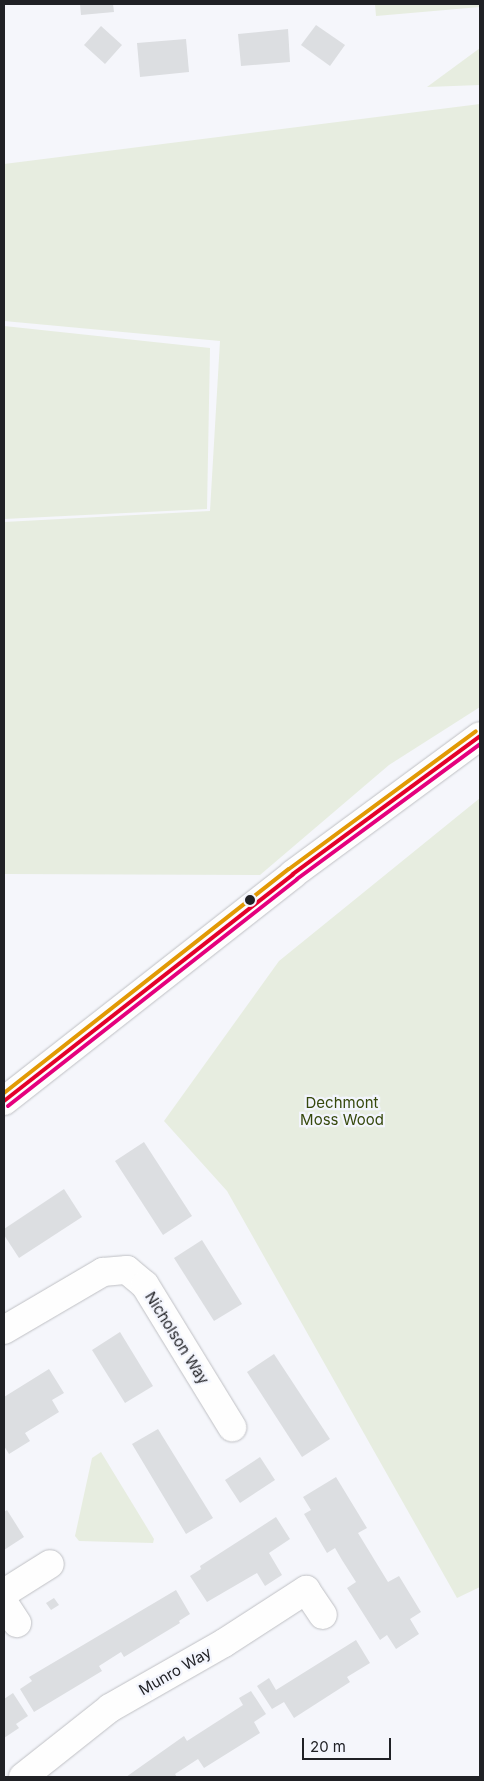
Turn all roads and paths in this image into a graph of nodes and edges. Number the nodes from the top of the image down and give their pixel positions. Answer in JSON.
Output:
{"nodes":[{"id":1,"x":480,"y":736,"type":"edge"},
{"id":2,"x":4,"y":1102,"type":"edge"},
{"id":3,"x":4,"y":1330,"type":"edge"},
{"id":4,"x":232,"y":1427,"type":"dead end"},
{"id":5,"x":50,"y":1564,"type":"dead end"},
{"id":6,"x":4,"y":1593,"type":"edge"},
{"id":7,"x":323,"y":1614,"type":"dead end"},
{"id":8,"x":23,"y":1777,"type":"edge"}],
"edges":[{"from":1,"to":2,"type":"street"},
{"from":3,"to":4,"type":"street","name":"Nicholson Way"},
{"from":5,"to":6,"type":"street"},
{"from":7,"to":8,"type":"street","name":"Munro Way"}]}
